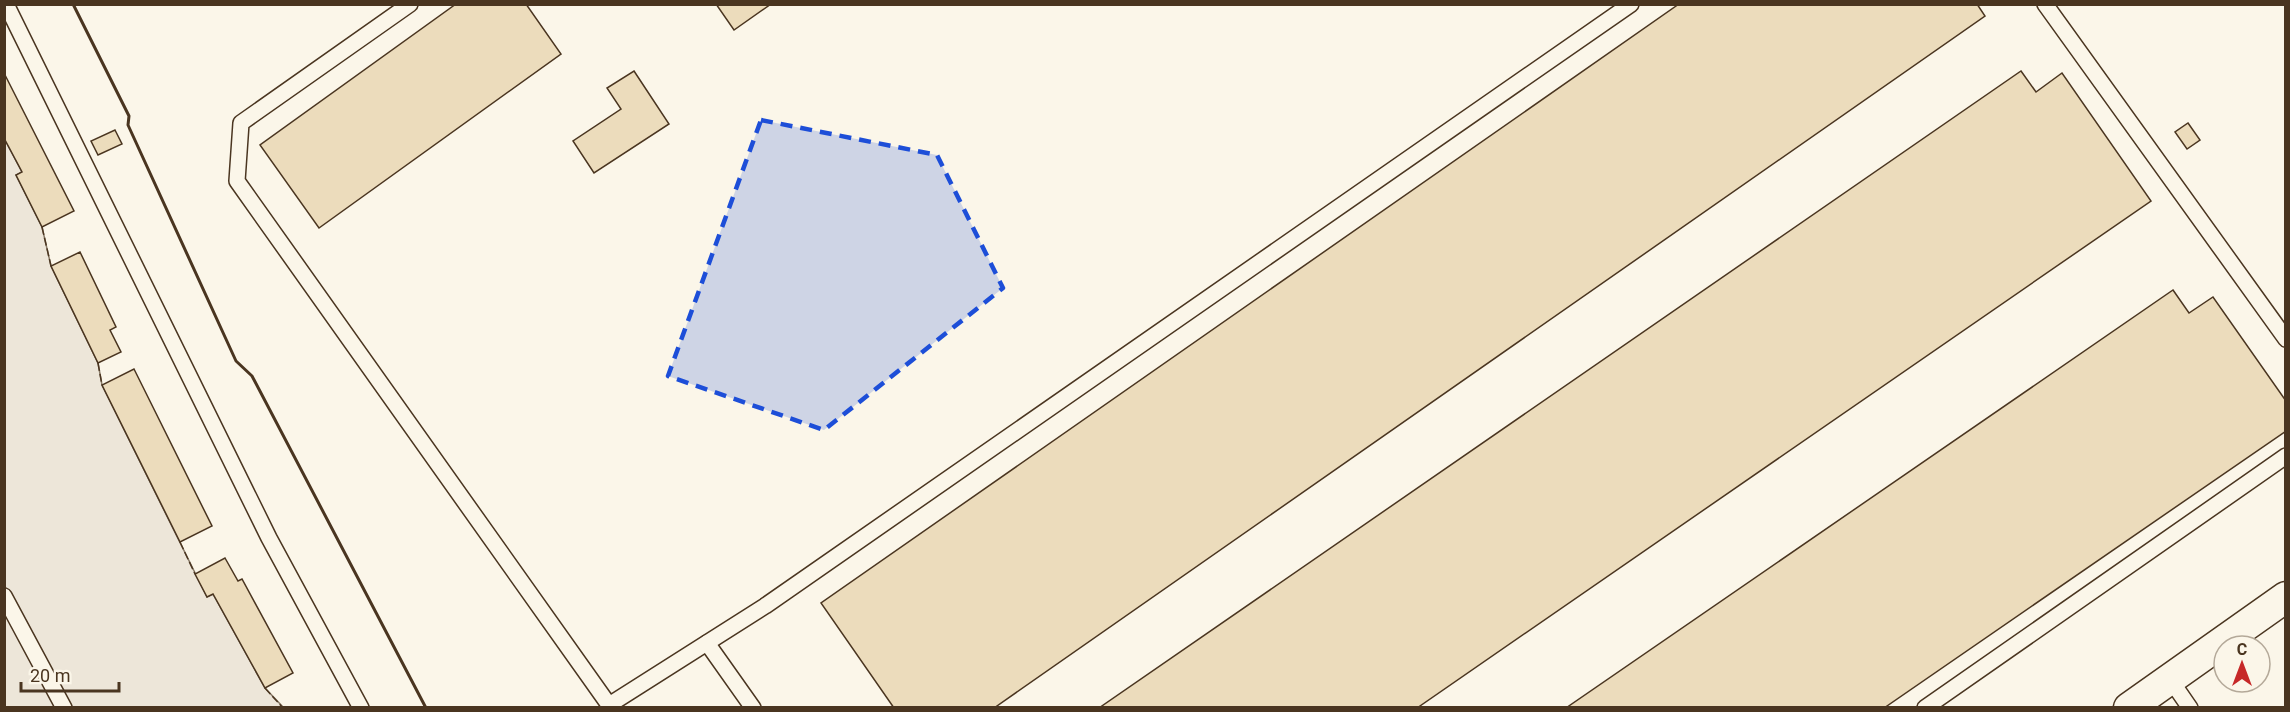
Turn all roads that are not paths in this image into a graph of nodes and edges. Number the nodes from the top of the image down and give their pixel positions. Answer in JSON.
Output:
{"nodes":[{"id":1,"x":6,"y":4,"type":"edge"},
{"id":2,"x":410,"y":4,"type":"edge"},
{"id":3,"x":1631,"y":4,"type":"edge"},
{"id":4,"x":2045,"y":4,"type":"edge"},
{"id":5,"x":2286,"y":339,"type":"edge"},
{"id":6,"x":2286,"y":456,"type":"edge"},
{"id":7,"x":4,"y":596,"type":"edge"},
{"id":8,"x":2286,"y":597,"type":"edge"},
{"id":9,"x":706,"y":643,"type":"junction"},
{"id":10,"x":2170,"y":679,"type":"junction"},
{"id":11,"x":64,"y":708,"type":"edge"},
{"id":12,"x":361,"y":708,"type":"edge"},
{"id":13,"x":753,"y":708,"type":"edge"},
{"id":14,"x":1925,"y":708,"type":"edge"},
{"id":15,"x":2129,"y":708,"type":"edge"},
{"id":16,"x":2190,"y":708,"type":"edge"}],
"edges":[{"from":1,"to":12,"type":"lane"},
{"from":2,"to":9,"type":"lane"},
{"from":3,"to":9,"type":"lane"},
{"from":4,"to":5,"type":"lane"},
{"from":6,"to":14,"type":"lane"},
{"from":7,"to":11,"type":"lane"},
{"from":8,"to":10,"type":"street"},
{"from":9,"to":13,"type":"lane"},
{"from":10,"to":15,"type":"street"},
{"from":10,"to":16,"type":"lane"}]}
